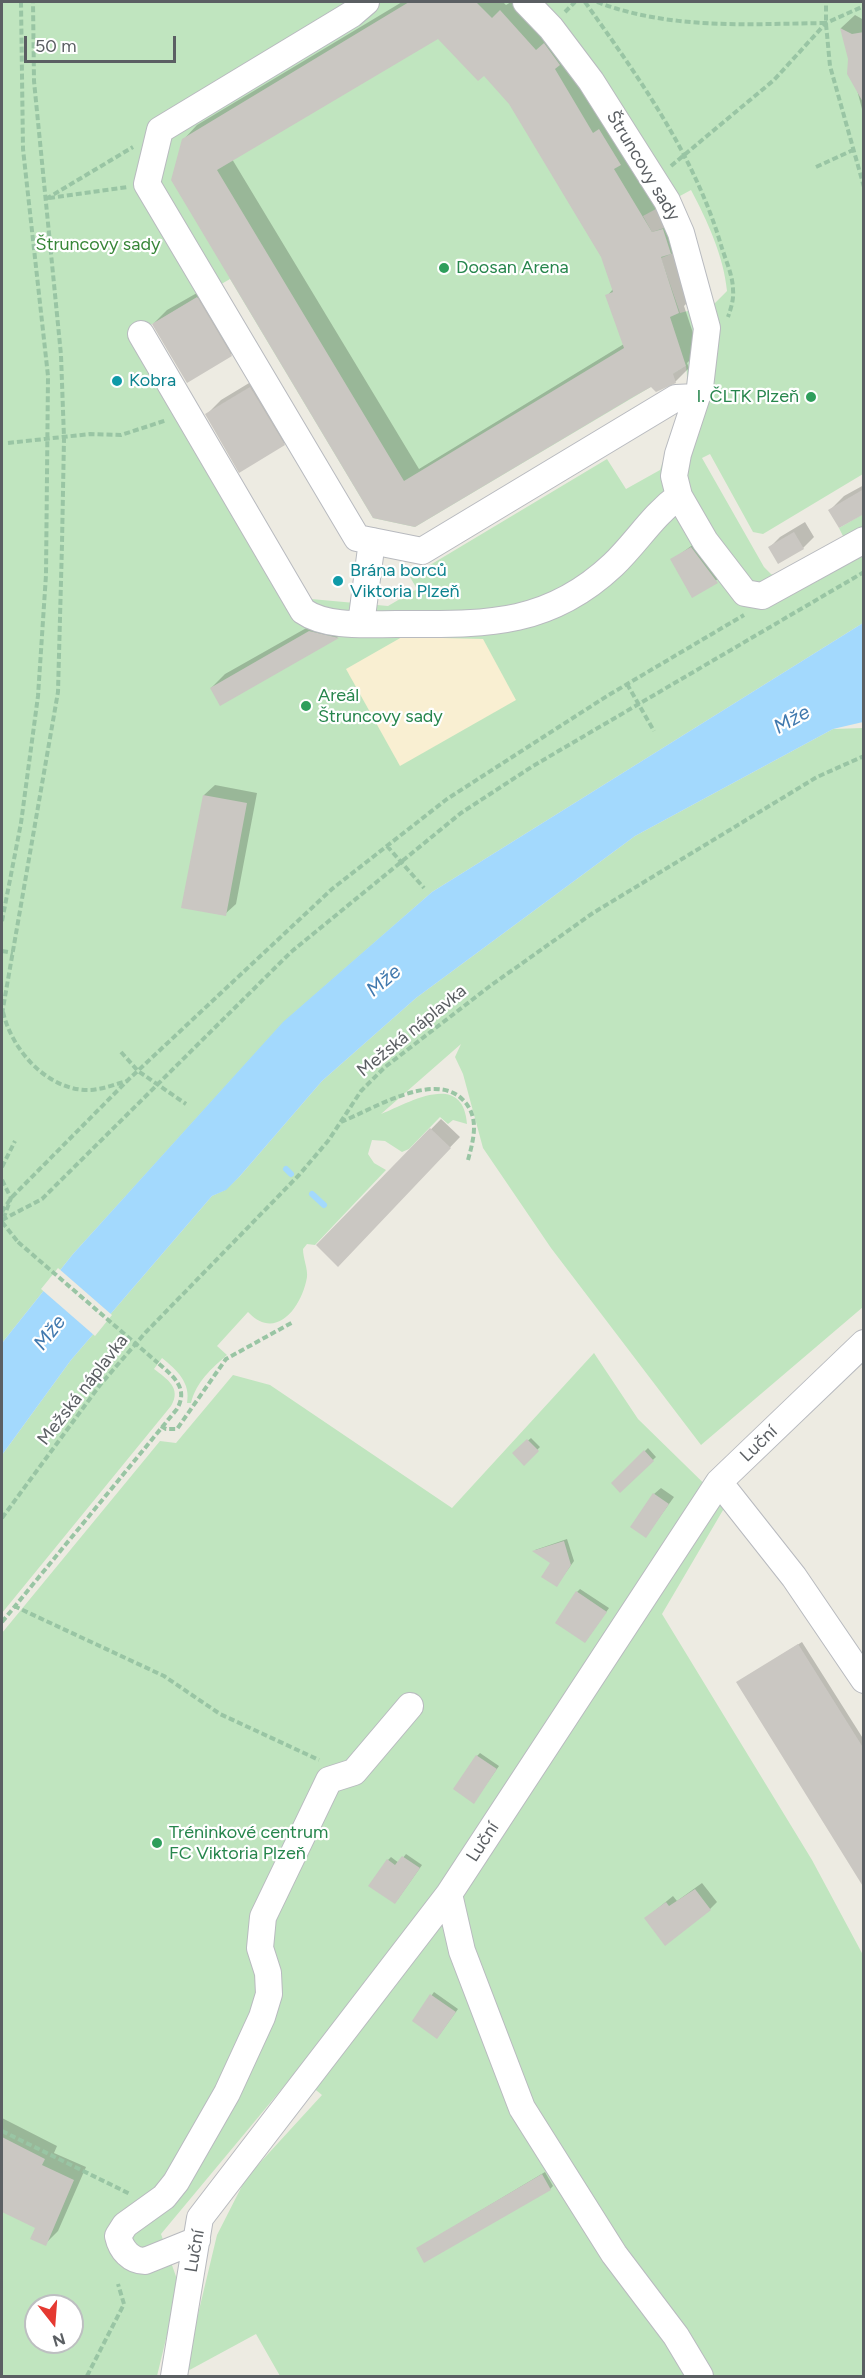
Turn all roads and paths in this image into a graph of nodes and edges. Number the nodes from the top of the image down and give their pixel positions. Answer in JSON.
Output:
{"nodes":[{"id":1,"x":21,"y":2,"type":"edge"},
{"id":2,"x":33,"y":2,"type":"edge"},
{"id":3,"x":366,"y":2,"type":"edge"},
{"id":4,"x":526,"y":2,"type":"edge"},
{"id":5,"x":597,"y":2,"type":"edge"},
{"id":6,"x":826,"y":2,"type":"edge"},
{"id":7,"x":864,"y":6,"type":"edge"},
{"id":8,"x":826,"y":23,"type":"junction"},
{"id":9,"x":160,"y":130,"type":"junction"},
{"id":10,"x":853,"y":150,"type":"junction"},
{"id":11,"x":816,"y":167,"type":"dead end"},
{"id":12,"x":654,"y":180,"type":"junction"},
{"id":13,"x":147,"y":184,"type":"junction"},
{"id":14,"x":864,"y":187,"type":"edge"},
{"id":15,"x":46,"y":199,"type":"junction"},
{"id":16,"x":141,"y":334,"type":"dead end"},
{"id":17,"x":696,"y":397,"type":"junction"},
{"id":18,"x":178,"y":416,"type":"dead end"},
{"id":19,"x":64,"y":438,"type":"junction"},
{"id":20,"x":49,"y":440,"type":"junction"},
{"id":21,"x":8,"y":443,"type":"dead end"},
{"id":22,"x":679,"y":496,"type":"junction"},
{"id":23,"x":864,"y":540,"type":"edge"},
{"id":24,"x":372,"y":541,"type":"junction"},
{"id":25,"x":864,"y":572,"type":"edge"},
{"id":26,"x":746,"y":614,"type":"dead end"},
{"id":27,"x":361,"y":624,"type":"junction"},
{"id":28,"x":627,"y":684,"type":"junction"},
{"id":29,"x":638,"y":704,"type":"junction"},
{"id":30,"x":654,"y":731,"type":"dead end"},
{"id":31,"x":864,"y":756,"type":"edge"},
{"id":32,"x":387,"y":846,"type":"junction"},
{"id":33,"x":401,"y":862,"type":"junction"},
{"id":34,"x":424,"y":888,"type":"dead end"},
{"id":35,"x":2,"y":921,"type":"edge"},
{"id":36,"x":2,"y":951,"type":"edge"},
{"id":37,"x":13,"y":953,"type":"junction"},
{"id":38,"x":2,"y":1011,"type":"edge"},
{"id":39,"x":121,"y":1053,"type":"dead end"},
{"id":40,"x":138,"y":1071,"type":"junction"},
{"id":41,"x":128,"y":1080,"type":"junction"},
{"id":42,"x":158,"y":1084,"type":"junction"},
{"id":43,"x":186,"y":1104,"type":"dead end"},
{"id":44,"x":341,"y":1122,"type":"junction"},
{"id":45,"x":15,"y":1141,"type":"dead end"},
{"id":46,"x":468,"y":1160,"type":"dead end"},
{"id":47,"x":2,"y":1167,"type":"edge"},
{"id":48,"x":2,"y":1180,"type":"edge"},
{"id":49,"x":11,"y":1197,"type":"junction"},
{"id":50,"x":2,"y":1212,"type":"edge"},
{"id":51,"x":2,"y":1221,"type":"edge"},
{"id":52,"x":293,"y":1322,"type":"dead end"},
{"id":53,"x":864,"y":1343,"type":"edge"},
{"id":54,"x":161,"y":1426,"type":"junction"},
{"id":55,"x":719,"y":1482,"type":"junction"},
{"id":56,"x":2,"y":1518,"type":"edge"},
{"id":57,"x":14,"y":1606,"type":"junction"},
{"id":58,"x":2,"y":1622,"type":"edge"},
{"id":59,"x":864,"y":1680,"type":"edge"},
{"id":60,"x":410,"y":1706,"type":"dead end"},
{"id":61,"x":354,"y":1772,"type":"junction"},
{"id":62,"x":449,"y":1894,"type":"junction"},
{"id":63,"x":2,"y":2131,"type":"edge"},
{"id":64,"x":148,"y":2209,"type":"junction"},
{"id":65,"x":197,"y":2240,"type":"junction"},
{"id":66,"x":118,"y":2284,"type":"dead end"},
{"id":67,"x":87,"y":2376,"type":"edge"},
{"id":68,"x":174,"y":2376,"type":"edge"},
{"id":69,"x":699,"y":2376,"type":"edge"}],
"edges":[{"from":1,"to":20,"type":"path"},
{"from":2,"to":15,"type":"path"},
{"from":3,"to":9,"type":"street"},
{"from":4,"to":12,"type":"street","name":"Štruncovy sady"},
{"from":5,"to":8,"type":"path"},
{"from":6,"to":8,"type":"path"},
{"from":7,"to":8,"type":"path"},
{"from":8,"to":10,"type":"path"},
{"from":8,"to":12,"type":"path"},
{"from":9,"to":13,"type":"street"},
{"from":9,"to":15,"type":"path"},
{"from":10,"to":11,"type":"path"},
{"from":10,"to":14,"type":"path"},
{"from":12,"to":17,"type":"street","name":"Štruncovy sady"},
{"from":13,"to":15,"type":"path"},
{"from":13,"to":24,"type":"street"},
{"from":15,"to":19,"type":"path"},
{"from":16,"to":27,"type":"street"},
{"from":17,"to":22,"type":"street","name":"Štruncovy sady"},
{"from":17,"to":24,"type":"street"},
{"from":18,"to":19,"type":"path"},
{"from":19,"to":20,"type":"path"},
{"from":19,"to":37,"type":"path"},
{"from":20,"to":21,"type":"path"},
{"from":20,"to":35,"type":"path"},
{"from":22,"to":23,"type":"street","name":"Štruncovy sady"},
{"from":22,"to":27,"type":"street"},
{"from":24,"to":27,"type":"street"},
{"from":25,"to":29,"type":"path"},
{"from":26,"to":28,"type":"path"},
{"from":28,"to":29,"type":"path"},
{"from":28,"to":32,"type":"path"},
{"from":29,"to":30,"type":"path"},
{"from":29,"to":33,"type":"path"},
{"from":31,"to":44,"type":"path","name":"Mežská náplavka"},
{"from":32,"to":33,"type":"path"},
{"from":32,"to":40,"type":"path"},
{"from":33,"to":34,"type":"path"},
{"from":33,"to":42,"type":"path"},
{"from":36,"to":37,"type":"path"},
{"from":37,"to":38,"type":"path"},
{"from":38,"to":41,"type":"path"},
{"from":39,"to":40,"type":"path"},
{"from":40,"to":41,"type":"path"},
{"from":40,"to":42,"type":"path"},
{"from":41,"to":49,"type":"path"},
{"from":42,"to":43,"type":"path"},
{"from":42,"to":51,"type":"path"},
{"from":44,"to":46,"type":"path"},
{"from":44,"to":56,"type":"path","name":"Mežská náplavka"},
{"from":45,"to":47,"type":"path"},
{"from":48,"to":49,"type":"path"},
{"from":49,"to":50,"type":"path"},
{"from":49,"to":51,"type":"path"},
{"from":51,"to":54,"type":"path","bridge":true},
{"from":52,"to":54,"type":"path"},
{"from":53,"to":55,"type":"street","name":"Luční"},
{"from":54,"to":57,"type":"path"},
{"from":55,"to":59,"type":"street"},
{"from":55,"to":62,"type":"street","name":"Luční"},
{"from":57,"to":58,"type":"path"},
{"from":57,"to":61,"type":"path"},
{"from":60,"to":61,"type":"street"},
{"from":61,"to":64,"type":"street"},
{"from":62,"to":65,"type":"street","name":"Luční"},
{"from":62,"to":69,"type":"street"},
{"from":63,"to":64,"type":"path"},
{"from":64,"to":65,"type":"street"},
{"from":65,"to":68,"type":"street","name":"Luční"},
{"from":66,"to":67,"type":"path"}]}
